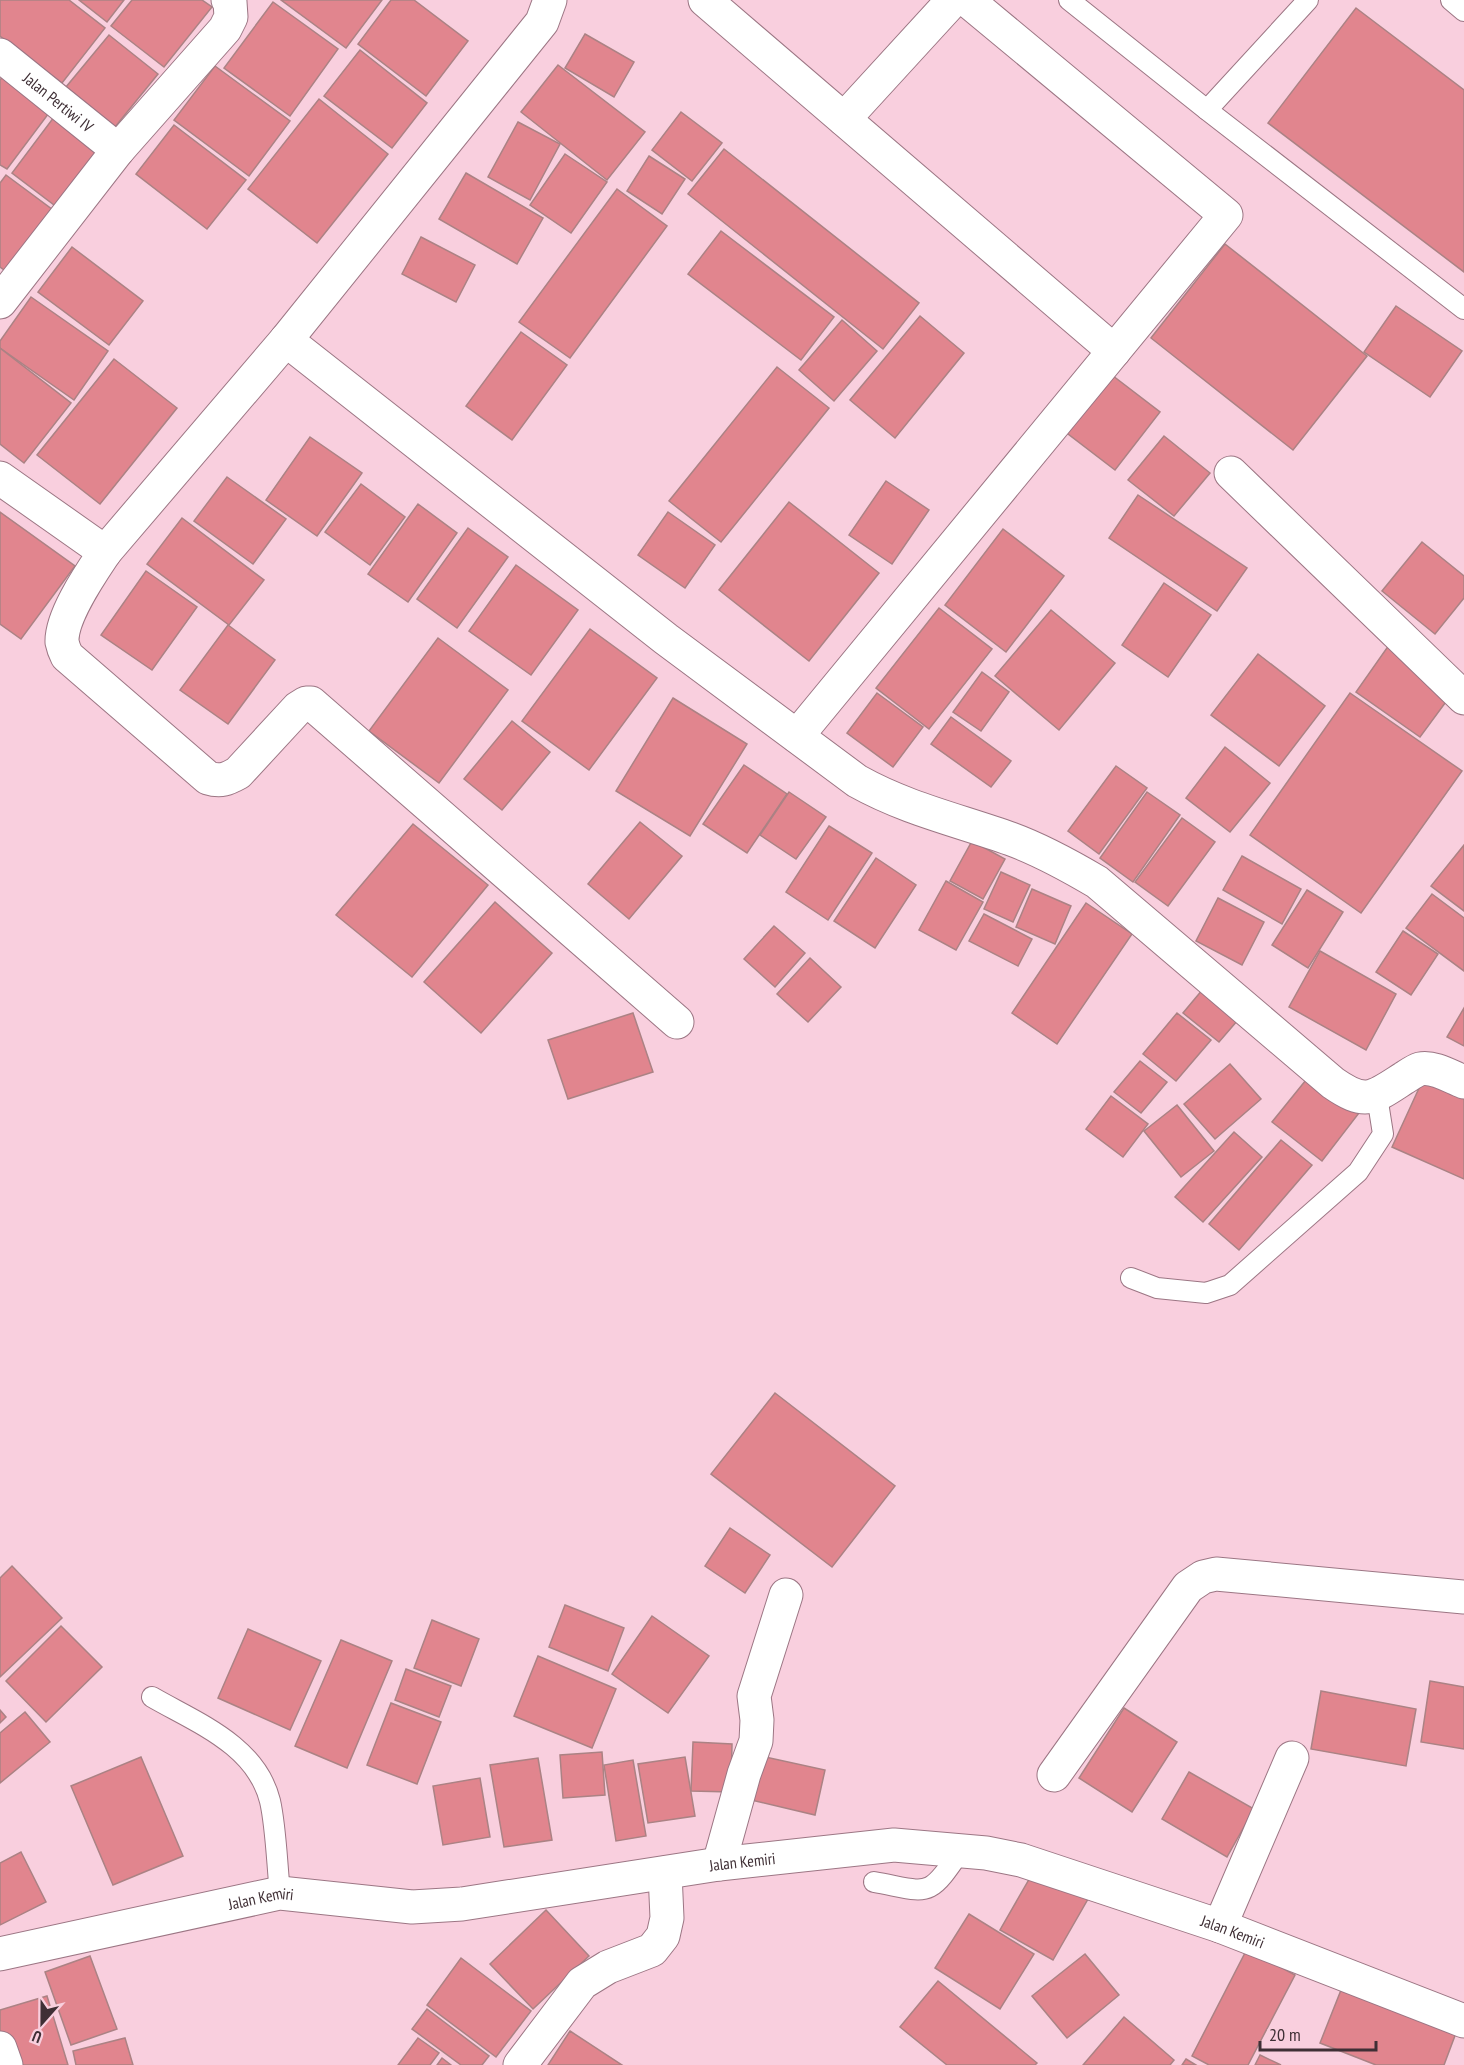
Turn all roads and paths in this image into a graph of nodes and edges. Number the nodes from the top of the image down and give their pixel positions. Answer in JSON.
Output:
{"nodes":[{"id":1,"x":228,"y":0,"type":"edge"},
{"id":2,"x":550,"y":0,"type":"edge"},
{"id":3,"x":705,"y":0,"type":"edge"},
{"id":4,"x":953,"y":0,"type":"edge"},
{"id":5,"x":967,"y":0,"type":"edge"},
{"id":6,"x":1069,"y":0,"type":"edge"},
{"id":7,"x":1308,"y":0,"type":"edge"},
{"id":8,"x":1451,"y":0,"type":"edge"},
{"id":9,"x":1464,"y":11,"type":"edge"},
{"id":10,"x":0,"y":55,"type":"edge"},
{"id":11,"x":1207,"y":110,"type":"junction"},
{"id":12,"x":844,"y":119,"type":"junction"},
{"id":13,"x":118,"y":150,"type":"junction"},
{"id":14,"x":3,"y":292,"type":"edge"},
{"id":15,"x":1464,"y":309,"type":"edge"},
{"id":16,"x":286,"y":340,"type":"junction"},
{"id":17,"x":1114,"y":351,"type":"junction"},
{"id":18,"x":1231,"y":473,"type":"dead end"},
{"id":19,"x":0,"y":478,"type":"edge"},
{"id":20,"x":105,"y":552,"type":"junction"},
{"id":21,"x":1464,"y":698,"type":"edge"},
{"id":22,"x":797,"y":736,"type":"junction"},
{"id":23,"x":677,"y":1022,"type":"dead end"},
{"id":24,"x":1464,"y":1082,"type":"edge"},
{"id":25,"x":1377,"y":1096,"type":"junction"},
{"id":26,"x":1131,"y":1278,"type":"dead end"},
{"id":27,"x":786,"y":1595,"type":"dead end"},
{"id":28,"x":1464,"y":1597,"type":"edge"},
{"id":29,"x":152,"y":1697,"type":"dead end"},
{"id":30,"x":1292,"y":1758,"type":"dead end"},
{"id":31,"x":1054,"y":1775,"type":"dead end"},
{"id":32,"x":961,"y":1850,"type":"junction"},
{"id":33,"x":719,"y":1864,"type":"junction"},
{"id":34,"x":665,"y":1873,"type":"junction"},
{"id":35,"x":874,"y":1882,"type":"dead end"},
{"id":36,"x":280,"y":1893,"type":"junction"},
{"id":37,"x":1220,"y":1926,"type":"junction"},
{"id":38,"x":0,"y":1954,"type":"edge"},
{"id":39,"x":1464,"y":2021,"type":"edge"},
{"id":40,"x":0,"y":2048,"type":"edge"},
{"id":41,"x":6,"y":2065,"type":"edge"},
{"id":42,"x":520,"y":2065,"type":"edge"}],
"edges":[{"from":1,"to":13,"type":"street"},
{"from":2,"to":16,"type":"street"},
{"from":3,"to":12,"type":"street"},
{"from":4,"to":12,"type":"street"},
{"from":5,"to":17,"type":"street"},
{"from":6,"to":11,"type":"lane"},
{"from":7,"to":11,"type":"lane"},
{"from":8,"to":9,"type":"lane"},
{"from":10,"to":13,"type":"street","name":"Jalan Pertiwi IV"},
{"from":11,"to":15,"type":"lane"},
{"from":12,"to":17,"type":"street"},
{"from":13,"to":14,"type":"street"},
{"from":16,"to":20,"type":"street"},
{"from":16,"to":22,"type":"street"},
{"from":17,"to":22,"type":"street"},
{"from":18,"to":21,"type":"street"},
{"from":19,"to":20,"type":"street"},
{"from":20,"to":23,"type":"street"},
{"from":22,"to":25,"type":"street"},
{"from":24,"to":25,"type":"street"},
{"from":25,"to":26,"type":"lane"},
{"from":27,"to":33,"type":"street"},
{"from":28,"to":31,"type":"street"},
{"from":29,"to":36,"type":"lane"},
{"from":30,"to":37,"type":"street"},
{"from":32,"to":33,"type":"street","name":"Jalan Kemiri"},
{"from":32,"to":35,"type":"lane"},
{"from":32,"to":37,"type":"street","name":"Jalan Kemiri"},
{"from":33,"to":34,"type":"street","name":"Jalan Kemiri"},
{"from":34,"to":36,"type":"street","name":"Jalan Kemiri"},
{"from":34,"to":42,"type":"street"},
{"from":36,"to":38,"type":"street","name":"Jalan Kemiri"},
{"from":37,"to":39,"type":"street","name":"Jalan Kemiri"},
{"from":40,"to":41,"type":"street"}]}
